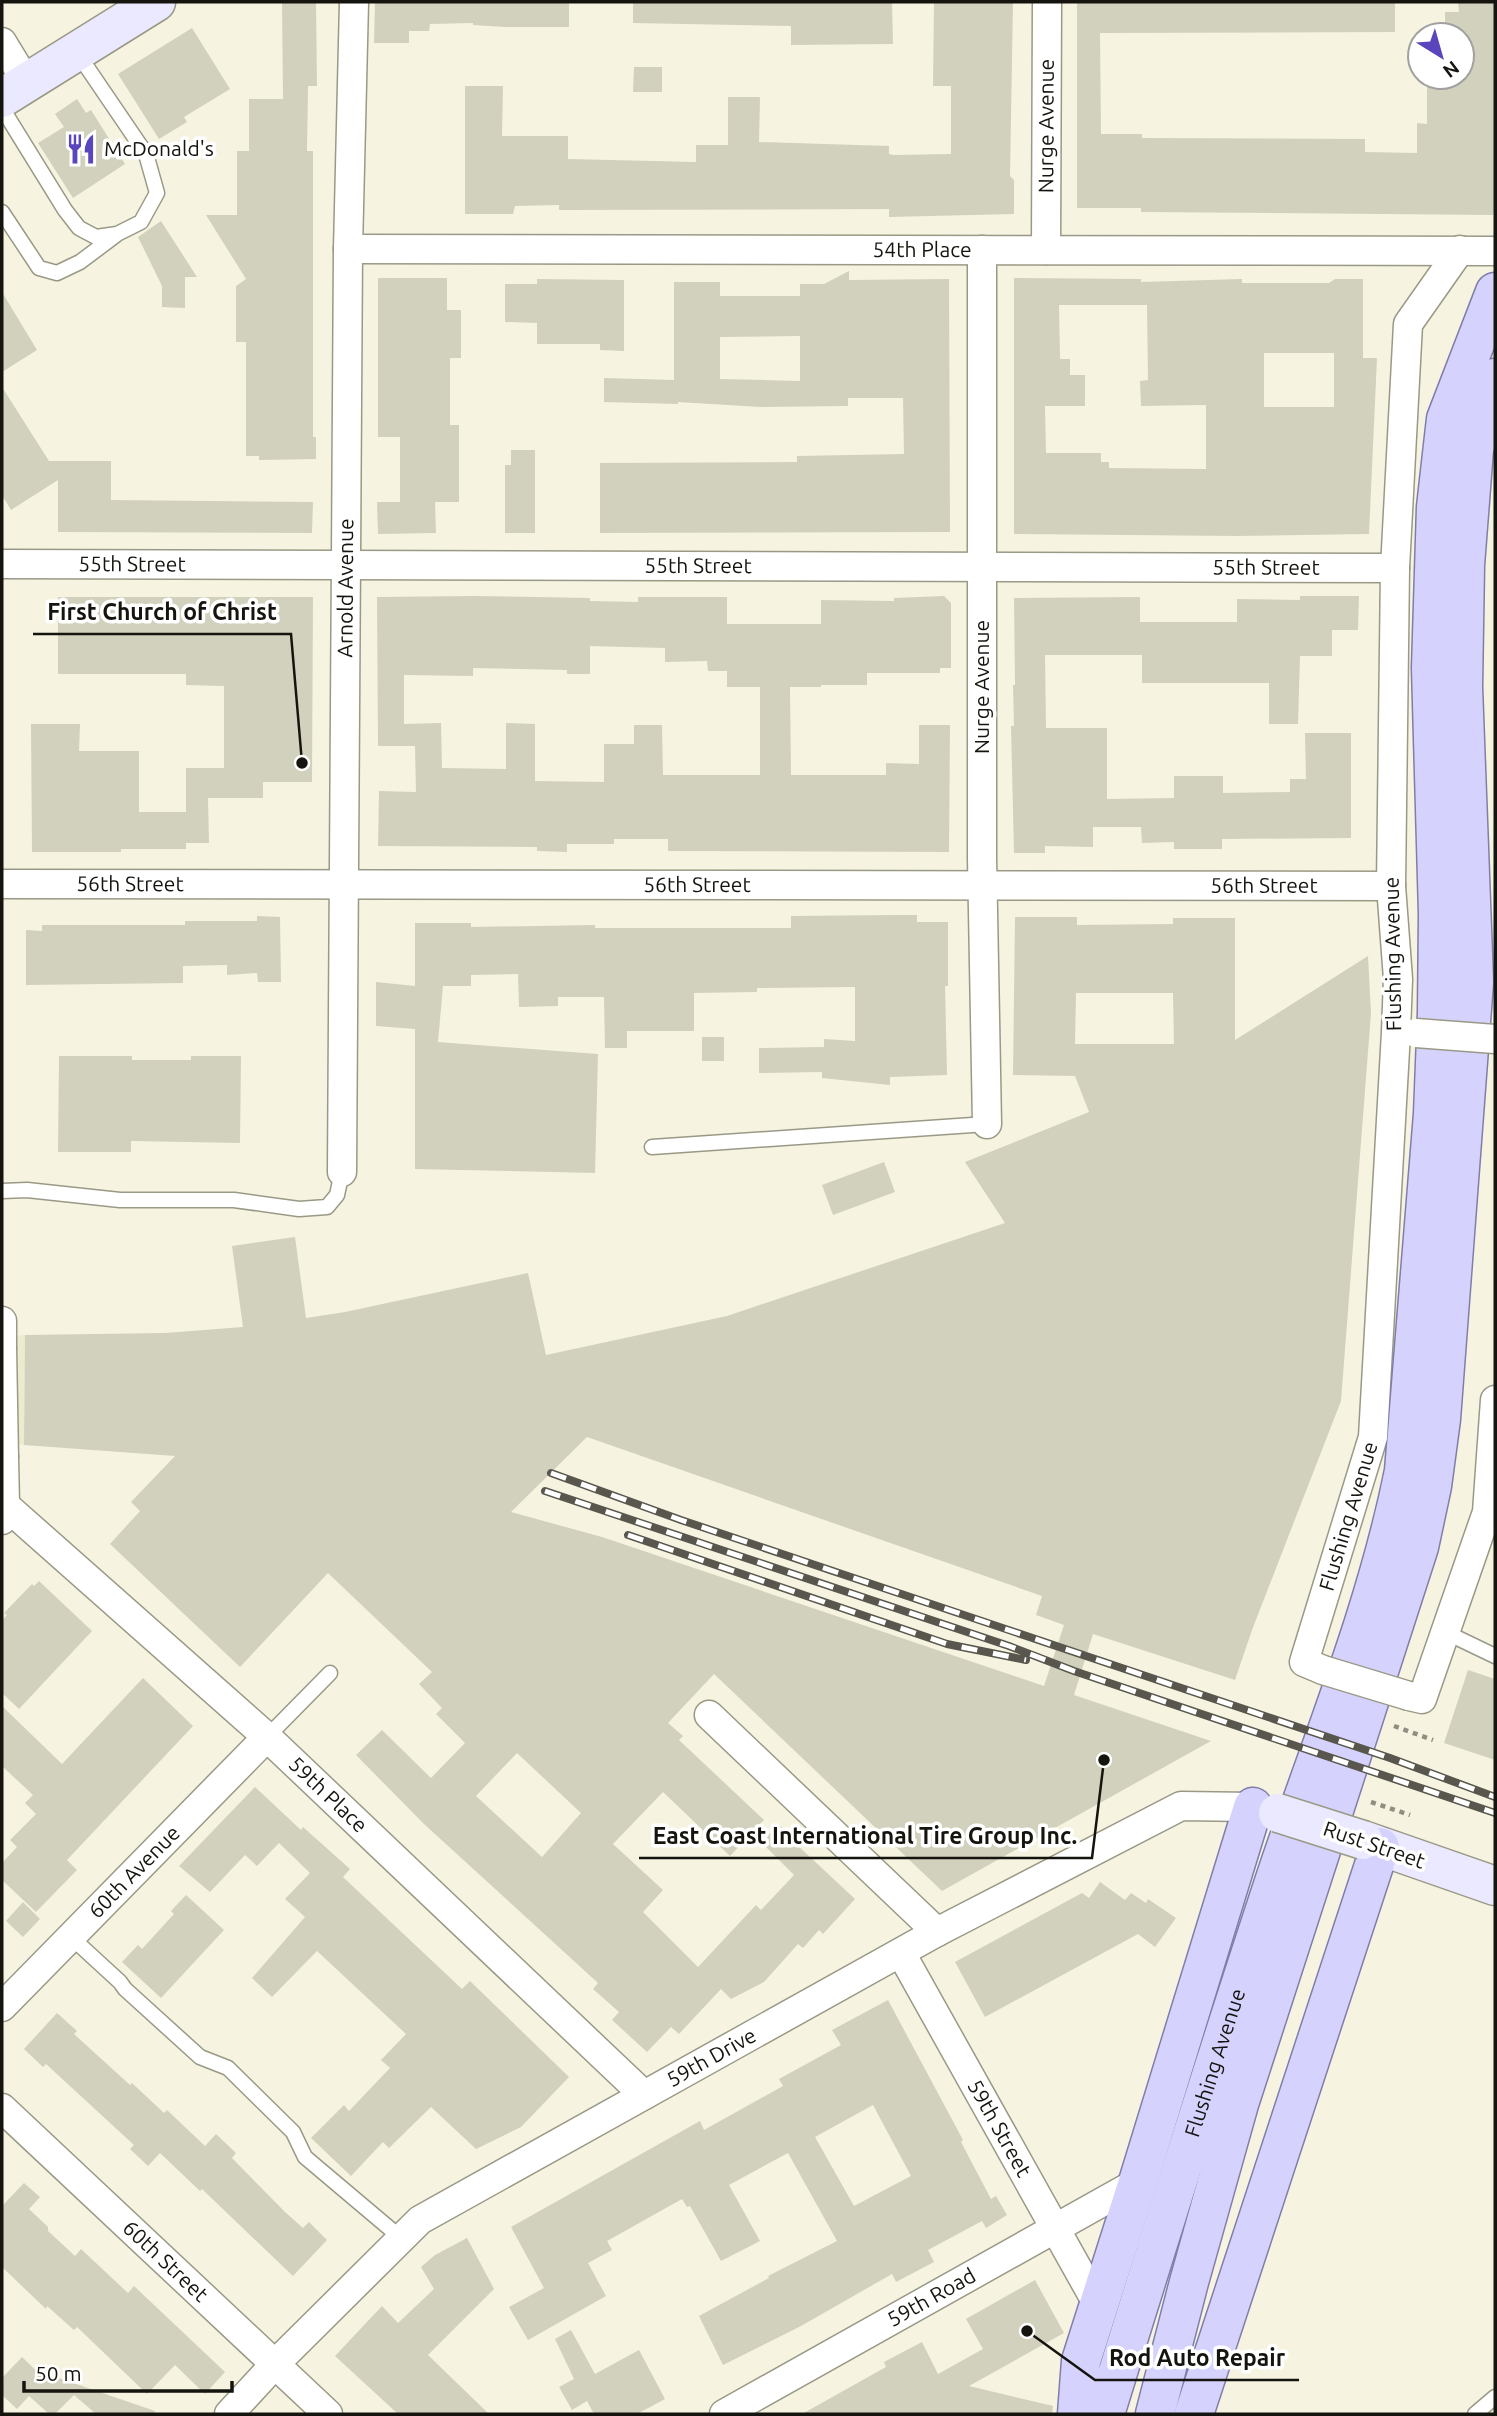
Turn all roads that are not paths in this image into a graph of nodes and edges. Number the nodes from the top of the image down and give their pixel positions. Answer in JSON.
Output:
{"nodes":[{"id":1,"x":156,"y":2,"type":"edge"},
{"id":2,"x":354,"y":2,"type":"edge"},
{"id":3,"x":1047,"y":2,"type":"edge"},
{"id":4,"x":2,"y":42,"type":"edge"},
{"id":5,"x":76,"y":52,"type":"junction"},
{"id":6,"x":10,"y":96,"type":"edge"},
{"id":7,"x":2,"y":212,"type":"edge"},
{"id":8,"x":117,"y":234,"type":"junction"},
{"id":9,"x":348,"y":249,"type":"junction"},
{"id":10,"x":982,"y":250,"type":"junction"},
{"id":11,"x":1046,"y":250,"type":"junction"},
{"id":12,"x":1460,"y":250,"type":"junction"},
{"id":13,"x":1495,"y":251,"type":"edge"},
{"id":14,"x":1495,"y":292,"type":"edge"},
{"id":15,"x":1495,"y":378,"type":"edge"},
{"id":16,"x":2,"y":564,"type":"edge"},
{"id":17,"x":346,"y":565,"type":"junction"},
{"id":18,"x":982,"y":566,"type":"junction"},
{"id":19,"x":1395,"y":568,"type":"junction"},
{"id":20,"x":2,"y":884,"type":"edge"},
{"id":21,"x":345,"y":884,"type":"junction"},
{"id":22,"x":982,"y":885,"type":"junction"},
{"id":23,"x":1391,"y":886,"type":"junction"},
{"id":24,"x":1406,"y":1032,"type":"junction"},
{"id":25,"x":1495,"y":1039,"type":"edge"},
{"id":26,"x":987,"y":1124,"type":"joint"},
{"id":27,"x":652,"y":1147,"type":"dead end"},
{"id":28,"x":342,"y":1172,"type":"joint"},
{"id":29,"x":2,"y":1191,"type":"edge"},
{"id":30,"x":2,"y":1321,"type":"edge"},
{"id":31,"x":2,"y":1347,"type":"edge"},
{"id":32,"x":1495,"y":1400,"type":"edge"},
{"id":33,"x":3,"y":1501,"type":"edge"},
{"id":34,"x":1445,"y":1632,"type":"junction"},
{"id":35,"x":1495,"y":1656,"type":"edge"},
{"id":36,"x":330,"y":1673,"type":"dead end"},
{"id":37,"x":709,"y":1715,"type":"dead end"},
{"id":38,"x":267,"y":1737,"type":"junction"},
{"id":39,"x":1266,"y":1810,"type":"junction"},
{"id":40,"x":1371,"y":1844,"type":"junction"},
{"id":41,"x":1495,"y":1886,"type":"edge"},
{"id":42,"x":937,"y":1932,"type":"junction"},
{"id":43,"x":71,"y":1937,"type":"junction"},
{"id":44,"x":901,"y":1953,"type":"junction"},
{"id":45,"x":2,"y":2007,"type":"edge"},
{"id":46,"x":644,"y":2095,"type":"junction"},
{"id":47,"x":2,"y":2108,"type":"edge"},
{"id":48,"x":1138,"y":2182,"type":"junction"},
{"id":49,"x":1054,"y":2228,"type":"junction"},
{"id":50,"x":401,"y":2238,"type":"junction"},
{"id":51,"x":1098,"y":2305,"type":"junction"},
{"id":52,"x":275,"y":2364,"type":"junction"},
{"id":53,"x":1495,"y":2397,"type":"edge"},
{"id":54,"x":1160,"y":2409,"type":"edge"},
{"id":55,"x":229,"y":2414,"type":"edge"},
{"id":56,"x":328,"y":2414,"type":"edge"},
{"id":57,"x":724,"y":2414,"type":"edge"},
{"id":58,"x":1077,"y":2414,"type":"edge"},
{"id":59,"x":1105,"y":2414,"type":"edge"},
{"id":60,"x":1194,"y":2414,"type":"edge"},
{"id":61,"x":1475,"y":2414,"type":"edge"}],
"edges":[{"from":1,"to":5,"type":"main road"},
{"from":2,"to":9,"type":"street","name":"Arnold Avenue"},
{"from":3,"to":11,"type":"street","name":"Nurge Avenue"},
{"from":4,"to":6,"type":"street"},
{"from":5,"to":6,"type":"main road"},
{"from":5,"to":8,"type":"lane"},
{"from":6,"to":8,"type":"lane"},
{"from":7,"to":8,"type":"lane"},
{"from":9,"to":10,"type":"street","name":"54th Place"},
{"from":9,"to":17,"type":"street","name":"Arnold Avenue"},
{"from":10,"to":11,"type":"street","name":"54th Place"},
{"from":10,"to":18,"type":"street","name":"Nurge Avenue"},
{"from":11,"to":12,"type":"street","name":"54th Place"},
{"from":12,"to":13,"type":"street","name":"54th Place"},
{"from":12,"to":19,"type":"street","name":"Flushing Avenue"},
{"from":14,"to":59,"type":"main road","name":"Flushing Avenue"},
{"from":15,"to":54,"type":"main road","name":"Flushing Avenue"},
{"from":16,"to":17,"type":"street","name":"55th Street"},
{"from":17,"to":18,"type":"street","name":"55th Street"},
{"from":17,"to":21,"type":"street","name":"Arnold Avenue"},
{"from":18,"to":19,"type":"street","name":"55th Street"},
{"from":18,"to":22,"type":"street","name":"Nurge Avenue"},
{"from":19,"to":23,"type":"street","name":"Flushing Avenue"},
{"from":20,"to":21,"type":"street","name":"56th Street"},
{"from":21,"to":22,"type":"street","name":"56th Street"},
{"from":21,"to":28,"type":"street","name":"Arnold Avenue"},
{"from":22,"to":23,"type":"street","name":"56th Street"},
{"from":22,"to":26,"type":"street","name":"Nurge Avenue"},
{"from":23,"to":24,"type":"street","name":"Flushing Avenue"},
{"from":24,"to":25,"type":"street","bridge":true},
{"from":24,"to":34,"type":"street","name":"Flushing Avenue","bridge":true},
{"from":26,"to":27,"type":"lane"},
{"from":28,"to":29,"type":"lane"},
{"from":30,"to":31,"type":"street"},
{"from":31,"to":33,"type":"street","bridge":true},
{"from":32,"to":34,"type":"street","name":"Flushing Avenue"},
{"from":33,"to":38,"type":"street","name":"59th Place"},
{"from":34,"to":35,"type":"lane"},
{"from":36,"to":38,"type":"lane"},
{"from":37,"to":42,"type":"street"},
{"from":38,"to":43,"type":"street","name":"60th Avenue"},
{"from":38,"to":46,"type":"street","name":"59th Place"},
{"from":39,"to":40,"type":"main road","name":"Rust Street","bridge":true},
{"from":39,"to":42,"type":"street","name":"59th Drive"},
{"from":39,"to":48,"type":"main road"},
{"from":40,"to":41,"type":"main road","name":"Rust Street"},
{"from":40,"to":60,"type":"main road"},
{"from":42,"to":44,"type":"street","name":"59th Drive"},
{"from":43,"to":45,"type":"street","name":"60th Avenue"},
{"from":43,"to":50,"type":"lane"},
{"from":44,"to":46,"type":"street","name":"59th Drive"},
{"from":44,"to":49,"type":"street","name":"59th Street"},
{"from":46,"to":50,"type":"street","name":"59th Drive"},
{"from":47,"to":52,"type":"street","name":"60th Street"},
{"from":48,"to":49,"type":"street","name":"59th Road"},
{"from":48,"to":51,"type":"main road"},
{"from":49,"to":51,"type":"street","name":"59th Street"},
{"from":49,"to":57,"type":"street","name":"59th Road"},
{"from":50,"to":52,"type":"street","name":"59th Drive"},
{"from":51,"to":58,"type":"main road"},
{"from":52,"to":55,"type":"street","name":"59th Drive"},
{"from":52,"to":56,"type":"street","name":"60th Street"},
{"from":53,"to":61,"type":"lane"}]}
